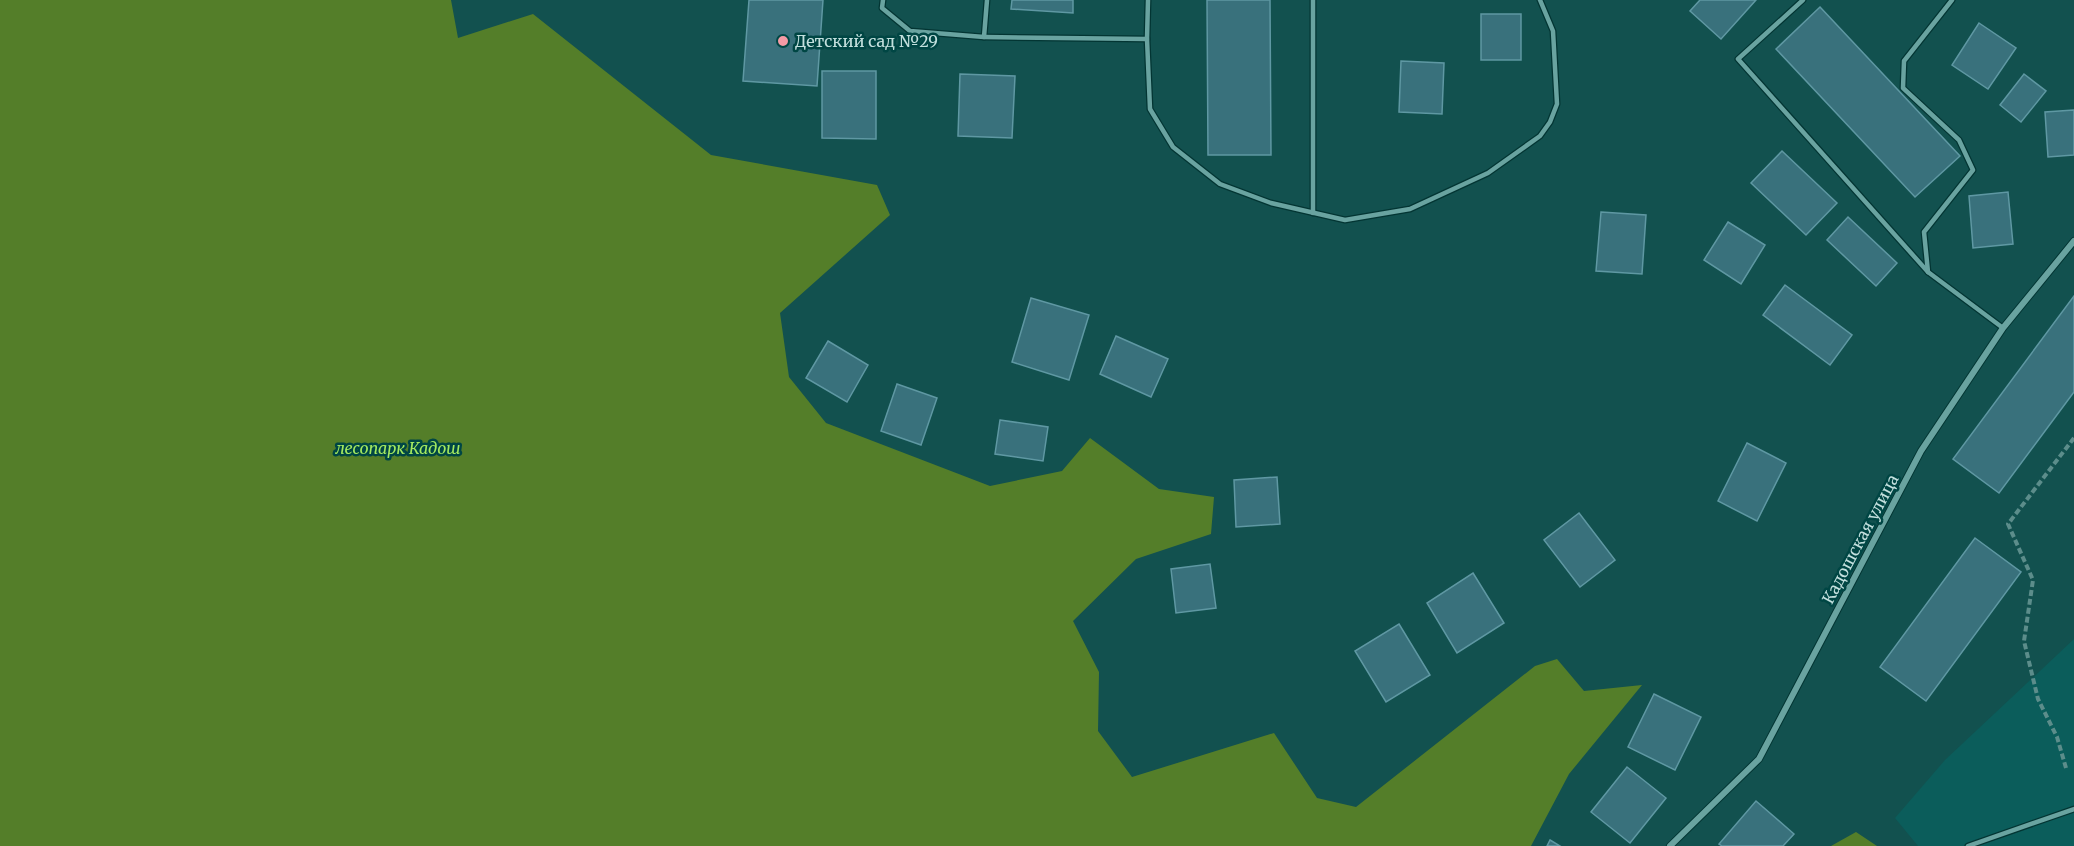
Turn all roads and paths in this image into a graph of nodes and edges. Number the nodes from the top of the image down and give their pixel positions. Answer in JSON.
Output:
{"nodes":[{"id":1,"x":883,"y":0,"type":"edge"},
{"id":2,"x":987,"y":0,"type":"edge"},
{"id":3,"x":1148,"y":0,"type":"edge"},
{"id":4,"x":1313,"y":0,"type":"edge"},
{"id":5,"x":1540,"y":0,"type":"edge"},
{"id":6,"x":1803,"y":0,"type":"edge"},
{"id":7,"x":1952,"y":0,"type":"edge"},
{"id":8,"x":984,"y":37,"type":"junction"},
{"id":9,"x":1147,"y":39,"type":"junction"},
{"id":10,"x":1313,"y":213,"type":"junction"},
{"id":11,"x":2074,"y":241,"type":"edge"},
{"id":12,"x":1928,"y":272,"type":"junction"},
{"id":13,"x":2003,"y":328,"type":"junction"},
{"id":14,"x":2074,"y":438,"type":"edge"},
{"id":15,"x":2066,"y":768,"type":"dead end"},
{"id":16,"x":2074,"y":809,"type":"edge"},
{"id":17,"x":1670,"y":846,"type":"edge"},
{"id":18,"x":1968,"y":846,"type":"edge"}],
"edges":[{"from":1,"to":8,"type":"lane"},
{"from":2,"to":8,"type":"lane"},
{"from":3,"to":9,"type":"lane"},
{"from":4,"to":10,"type":"lane"},
{"from":5,"to":10,"type":"lane"},
{"from":6,"to":12,"type":"lane"},
{"from":7,"to":12,"type":"lane"},
{"from":8,"to":9,"type":"lane"},
{"from":9,"to":10,"type":"lane"},
{"from":11,"to":13,"type":"street","name":"Кадошская улица"},
{"from":12,"to":13,"type":"lane"},
{"from":13,"to":17,"type":"street","name":"Кадошская улица"},
{"from":14,"to":15,"type":"path"},
{"from":16,"to":18,"type":"lane"}]}
